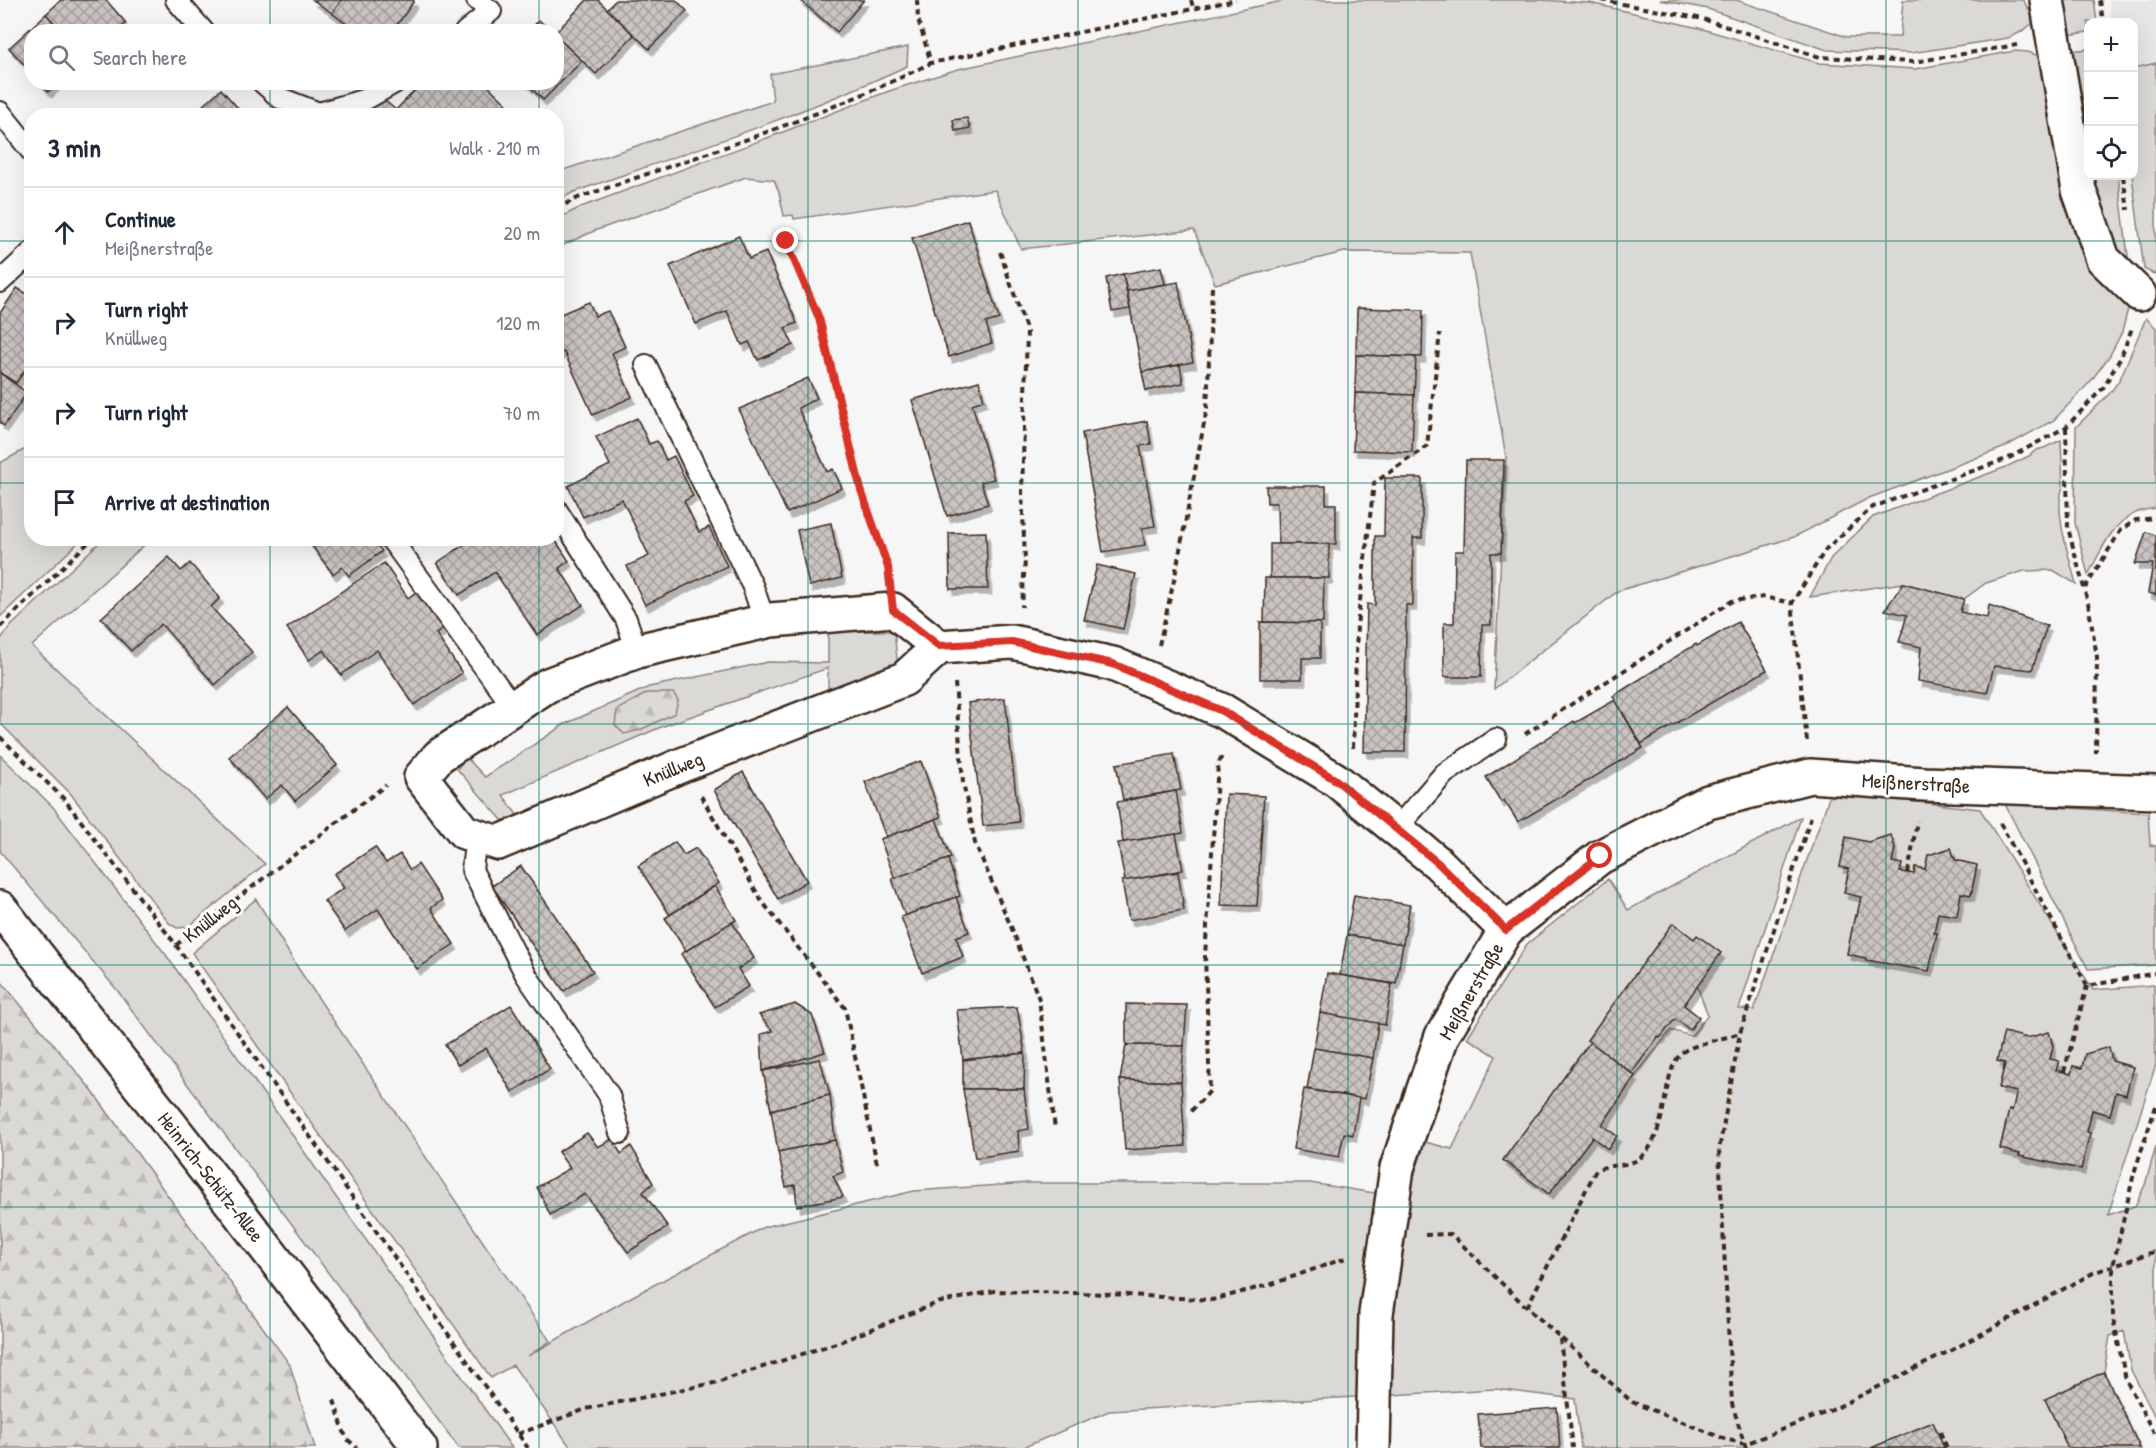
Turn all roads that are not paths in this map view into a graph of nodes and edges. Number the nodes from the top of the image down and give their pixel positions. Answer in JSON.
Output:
{"nodes":[{"id":1,"x":176,"y":0,"type":"edge"},
{"id":2,"x":477,"y":0,"type":"edge"},
{"id":3,"x":2047,"y":0,"type":"edge"},
{"id":4,"x":197,"y":24,"type":"edge"},
{"id":5,"x":475,"y":24,"type":"edge"},
{"id":6,"x":271,"y":90,"type":"edge"},
{"id":7,"x":382,"y":90,"type":"edge"},
{"id":8,"x":306,"y":108,"type":"edge"},
{"id":9,"x":336,"y":108,"type":"edge"},
{"id":10,"x":0,"y":112,"type":"edge"},
{"id":11,"x":24,"y":142,"type":"edge"},
{"id":12,"x":24,"y":260,"type":"edge"},
{"id":13,"x":0,"y":282,"type":"edge"},
{"id":14,"x":2139,"y":294,"type":"road end"},
{"id":15,"x":646,"y":365,"type":"dead end"},
{"id":16,"x":564,"y":522,"type":"edge"},
{"id":17,"x":396,"y":546,"type":"edge"},
{"id":18,"x":765,"y":622,"type":"junction"},
{"id":19,"x":946,"y":646,"type":"junction"},
{"id":20,"x":637,"y":651,"type":"junction"},
{"id":21,"x":514,"y":708,"type":"junction"},
{"id":22,"x":1496,"y":739,"type":"road end"},
{"id":23,"x":2156,"y":792,"type":"edge"},
{"id":24,"x":1396,"y":829,"type":"junction"},
{"id":25,"x":476,"y":836,"type":"junction"},
{"id":26,"x":0,"y":908,"type":"edge"},
{"id":27,"x":1506,"y":930,"type":"junction"},
{"id":28,"x":620,"y":1133,"type":"dead end"},
{"id":29,"x":420,"y":1448,"type":"edge"},
{"id":30,"x":1373,"y":1448,"type":"edge"}],
"edges":[{"from":1,"to":4,"type":"lane"},
{"from":2,"to":5,"type":"lane"},
{"from":3,"to":14,"type":"street"},
{"from":6,"to":8,"type":"lane"},
{"from":7,"to":9,"type":"lane"},
{"from":10,"to":11,"type":"lane"},
{"from":12,"to":13,"type":"lane"},
{"from":15,"to":18,"type":"lane"},
{"from":16,"to":20,"type":"lane"},
{"from":17,"to":21,"type":"lane"},
{"from":18,"to":19,"type":"street"},
{"from":18,"to":20,"type":"street"},
{"from":19,"to":24,"type":"street"},
{"from":19,"to":25,"type":"street","name":"Knüllweg"},
{"from":20,"to":21,"type":"street"},
{"from":21,"to":25,"type":"street","name":"Knüllweg"},
{"from":22,"to":24,"type":"lane"},
{"from":23,"to":27,"type":"street","name":"Meißnerstraße"},
{"from":24,"to":27,"type":"street"},
{"from":25,"to":28,"type":"lane"},
{"from":26,"to":29,"type":"street","name":"Heinrich-Schütz-Allee"},
{"from":27,"to":30,"type":"street","name":"Meißnerstraße"}]}
